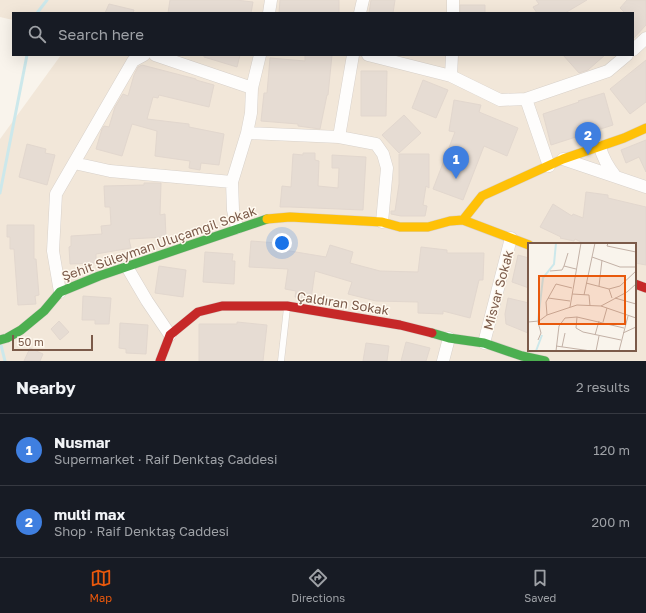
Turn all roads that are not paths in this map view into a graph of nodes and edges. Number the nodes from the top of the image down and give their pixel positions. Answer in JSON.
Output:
{"nodes":[{"id":1,"x":272,"y":0,"type":"edge"},
{"id":2,"x":363,"y":0,"type":"edge"},
{"id":3,"x":453,"y":0,"type":"edge"},
{"id":4,"x":269,"y":12,"type":"edge"},
{"id":5,"x":360,"y":12,"type":"edge"},
{"id":6,"x":453,"y":12,"type":"edge"},
{"id":7,"x":646,"y":38,"type":"edge"},
{"id":8,"x":634,"y":49,"type":"edge"},
{"id":9,"x":142,"y":56,"type":"edge"},
{"id":10,"x":158,"y":56,"type":"edge"},
{"id":11,"x":260,"y":56,"type":"edge"},
{"id":12,"x":353,"y":56,"type":"edge"},
{"id":13,"x":372,"y":56,"type":"edge"},
{"id":14,"x":452,"y":56,"type":"edge"},
{"id":15,"x":626,"y":56,"type":"edge"},
{"id":16,"x":451,"y":76,"type":"junction"},
{"id":17,"x":252,"y":88,"type":"junction"},
{"id":18,"x":526,"y":99,"type":"junction"},
{"id":19,"x":646,"y":128,"type":"edge"},
{"id":20,"x":247,"y":133,"type":"junction"},
{"id":21,"x":339,"y":137,"type":"junction"},
{"id":22,"x":600,"y":146,"type":"junction"},
{"id":23,"x":563,"y":159,"type":"junction"},
{"id":24,"x":74,"y":163,"type":"junction"},
{"id":25,"x":549,"y":166,"type":"junction"},
{"id":26,"x":617,"y":178,"type":"junction"},
{"id":27,"x":518,"y":180,"type":"junction"},
{"id":28,"x":232,"y":182,"type":"junction"},
{"id":29,"x":646,"y":188,"type":"edge"},
{"id":30,"x":495,"y":199,"type":"dead end"},
{"id":31,"x":483,"y":215,"type":"dead end"},
{"id":32,"x":463,"y":220,"type":"junction"},
{"id":33,"x":382,"y":222,"type":"junction"},
{"id":34,"x":480,"y":227,"type":"junction"},
{"id":35,"x":238,"y":228,"type":"junction"},
{"id":36,"x":511,"y":238,"type":"junction"},
{"id":37,"x":528,"y":244,"type":"edge"},
{"id":38,"x":127,"y":267,"type":"junction"},
{"id":39,"x":636,"y":284,"type":"edge"},
{"id":40,"x":646,"y":288,"type":"edge"},
{"id":41,"x":60,"y":292,"type":"junction"},
{"id":42,"x":287,"y":306,"type":"junction"},
{"id":43,"x":170,"y":335,"type":"junction"},
{"id":44,"x":449,"y":338,"type":"junction"},
{"id":45,"x":0,"y":340,"type":"edge"},
{"id":46,"x":484,"y":343,"type":"junction"},
{"id":47,"x":160,"y":361,"type":"edge"},
{"id":48,"x":281,"y":361,"type":"edge"},
{"id":49,"x":443,"y":361,"type":"edge"},
{"id":50,"x":545,"y":361,"type":"edge"}],
"edges":[{"from":1,"to":4,"type":"street"},
{"from":2,"to":5,"type":"street"},
{"from":3,"to":6,"type":"street"},
{"from":7,"to":8,"type":"street"},
{"from":9,"to":24,"type":"street"},
{"from":10,"to":17,"type":"street"},
{"from":11,"to":17,"type":"street"},
{"from":12,"to":21,"type":"street"},
{"from":13,"to":16,"type":"street"},
{"from":14,"to":16,"type":"street"},
{"from":15,"to":18,"type":"street"},
{"from":16,"to":18,"type":"street"},
{"from":17,"to":20,"type":"street"},
{"from":18,"to":25,"type":"street"},
{"from":19,"to":22,"type":"street"},
{"from":20,"to":21,"type":"street"},
{"from":20,"to":28,"type":"street"},
{"from":21,"to":33,"type":"street"},
{"from":22,"to":23,"type":"street"},
{"from":22,"to":26,"type":"street"},
{"from":23,"to":25,"type":"street"},
{"from":23,"to":26,"type":"street"},
{"from":24,"to":28,"type":"street"},
{"from":24,"to":41,"type":"street"},
{"from":25,"to":27,"type":"street"},
{"from":26,"to":29,"type":"street"},
{"from":27,"to":30,"type":"street"},
{"from":27,"to":32,"type":"street"},
{"from":28,"to":35,"type":"street"},
{"from":31,"to":34,"type":"street"},
{"from":32,"to":33,"type":"street","name":"Şehit Süleyman Uluçamgil Sokak"},
{"from":32,"to":34,"type":"street"},
{"from":33,"to":35,"type":"street","name":"Şehit Süleyman Uluçamgil Sokak"},
{"from":34,"to":36,"type":"street"},
{"from":35,"to":38,"type":"street","name":"Şehit Süleyman Uluçamgil Sokak"},
{"from":36,"to":37,"type":"street"},
{"from":36,"to":46,"type":"street","name":"Misvar Sokak"},
{"from":38,"to":41,"type":"street","name":"Şehit Süleyman Uluçamgil Sokak"},
{"from":38,"to":43,"type":"street"},
{"from":39,"to":40,"type":"street"},
{"from":41,"to":45,"type":"street","name":"Şehit Süleyman Uluçamgil Sokak"},
{"from":42,"to":43,"type":"street","name":"Çaldıran Sokak"},
{"from":42,"to":44,"type":"street","name":"Çaldıran Sokak"},
{"from":42,"to":48,"type":"lane"},
{"from":43,"to":47,"type":"street","name":"Çaldıran Sokak"},
{"from":44,"to":46,"type":"street","name":"Çaldıran Sokak"},
{"from":44,"to":49,"type":"street"},
{"from":46,"to":50,"type":"street","name":"Çaldıran Sokak"}]}
